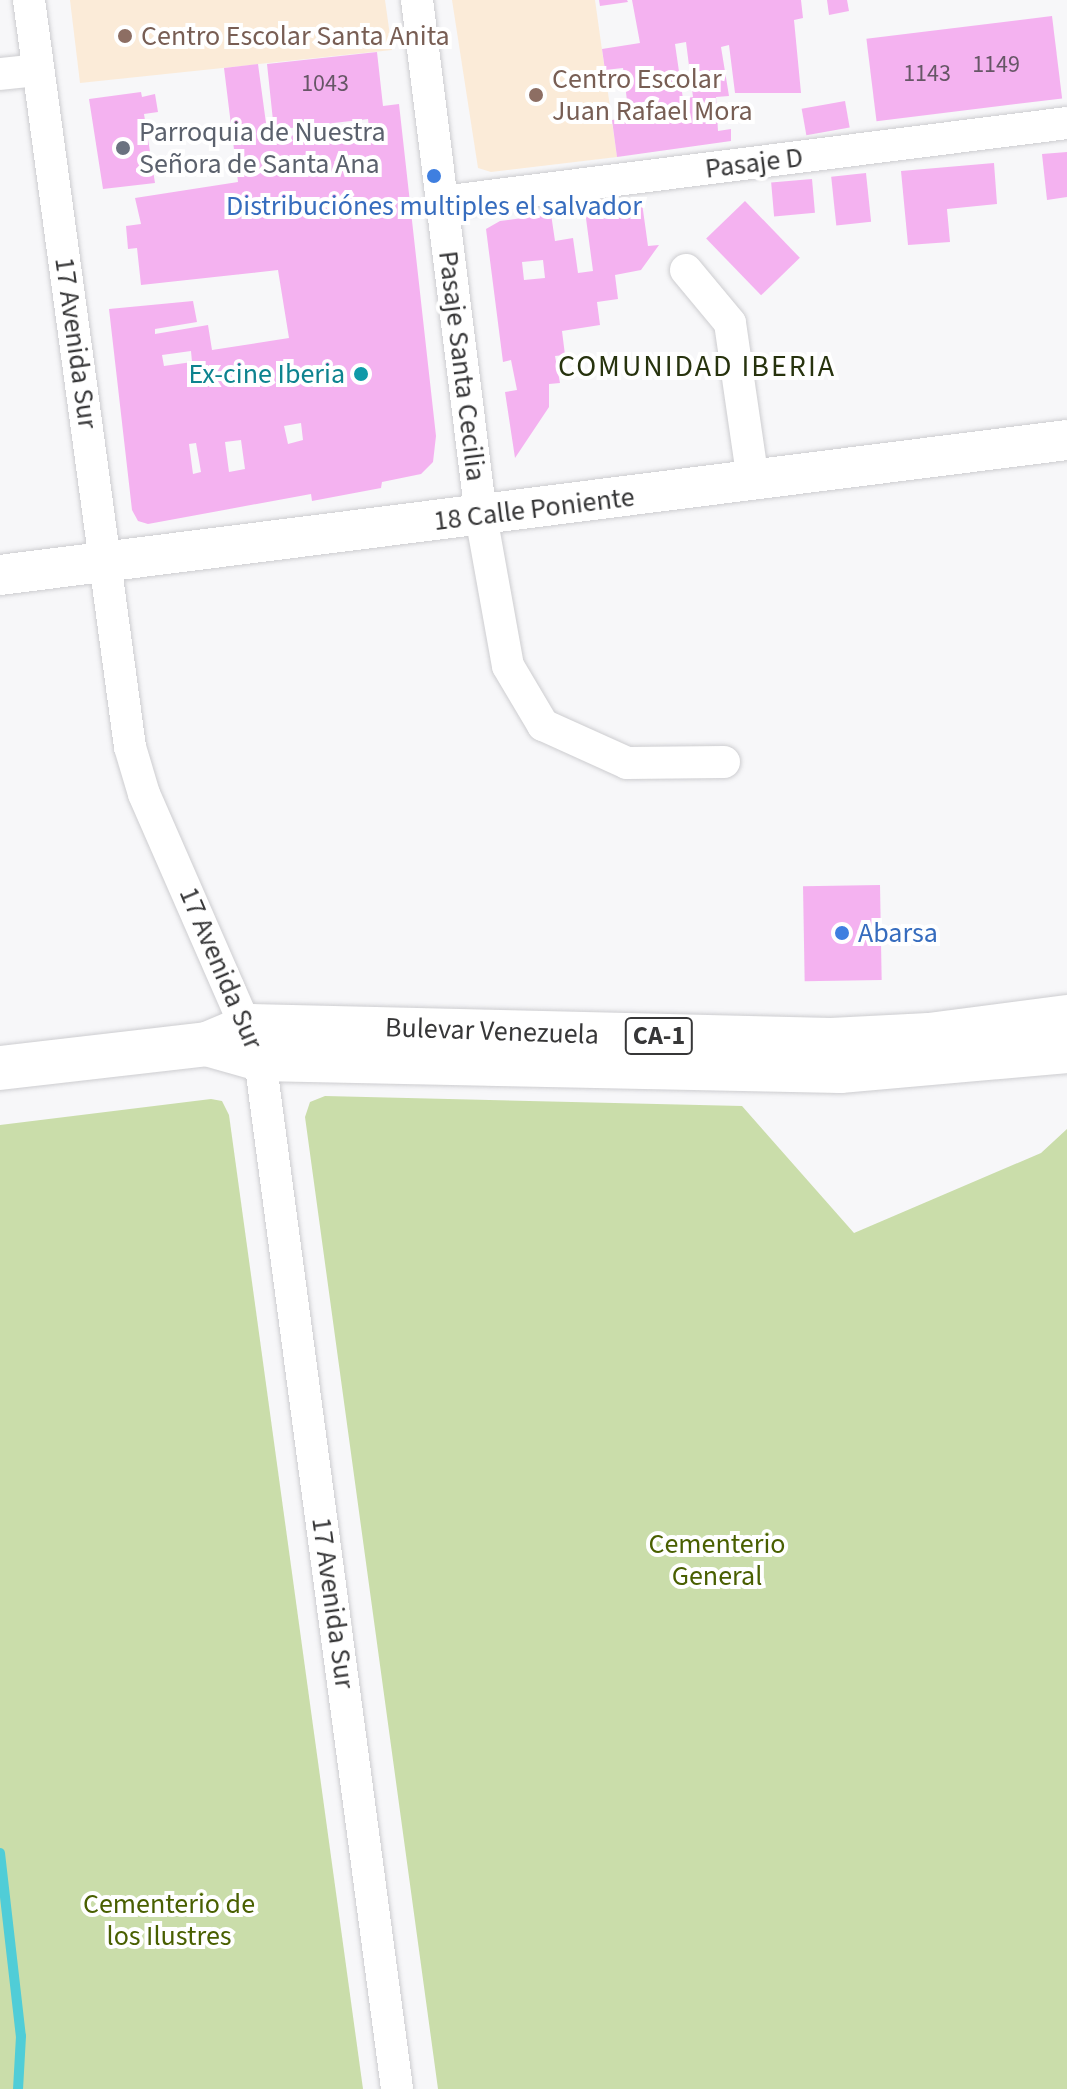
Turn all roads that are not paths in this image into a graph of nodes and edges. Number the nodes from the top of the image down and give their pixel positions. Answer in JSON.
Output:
{"nodes":[{"id":1,"x":29,"y":0,"type":"edge"},
{"id":2,"x":417,"y":0,"type":"edge"},
{"id":3,"x":38,"y":70,"type":"junction"},
{"id":4,"x":0,"y":74,"type":"edge"},
{"id":5,"x":1067,"y":123,"type":"edge"},
{"id":6,"x":442,"y":202,"type":"junction"},
{"id":7,"x":686,"y":270,"type":"dead end"},
{"id":8,"x":1067,"y":440,"type":"edge"},
{"id":9,"x":753,"y":481,"type":"junction"},
{"id":10,"x":481,"y":516,"type":"junction"},
{"id":11,"x":106,"y":562,"type":"junction"},
{"id":12,"x":0,"y":575,"type":"edge"},
{"id":13,"x":724,"y":762,"type":"dead end"},
{"id":14,"x":1067,"y":1017,"type":"edge"},
{"id":15,"x":255,"y":1042,"type":"junction"},
{"id":16,"x":1067,"y":1051,"type":"edge"},
{"id":17,"x":0,"y":1068,"type":"edge"},
{"id":18,"x":397,"y":2089,"type":"edge"}],
"edges":[{"from":1,"to":3,"type":"street","name":"17 Avenida Sur"},
{"from":2,"to":6,"type":"street","name":"Pasaje Santa Cecilia"},
{"from":3,"to":4,"type":"street"},
{"from":3,"to":11,"type":"street","name":"17 Avenida Sur"},
{"from":5,"to":6,"type":"street","name":"Pasaje D"},
{"from":6,"to":10,"type":"street","name":"Pasaje Santa Cecilia"},
{"from":7,"to":9,"type":"street"},
{"from":8,"to":9,"type":"street","name":"18 Calle Poniente"},
{"from":9,"to":10,"type":"street","name":"18 Calle Poniente"},
{"from":10,"to":11,"type":"street","name":"18 Calle Poniente"},
{"from":10,"to":13,"type":"street","name":"Pasaje Santa Cecilia"},
{"from":11,"to":12,"type":"street","name":"18 Calle Poniente"},
{"from":11,"to":15,"type":"street","name":"17 Avenida Sur"},
{"from":14,"to":15,"type":"highway","name":"Bulevar Venezuela","number":"CA-1"},
{"from":15,"to":16,"type":"highway","name":"Bulevar Venezuela","number":"CA-1"},
{"from":15,"to":17,"type":"highway","name":"Bulevar Venezuela","number":"CA-1"},
{"from":15,"to":18,"type":"street","name":"17 Avenida Sur"}]}
